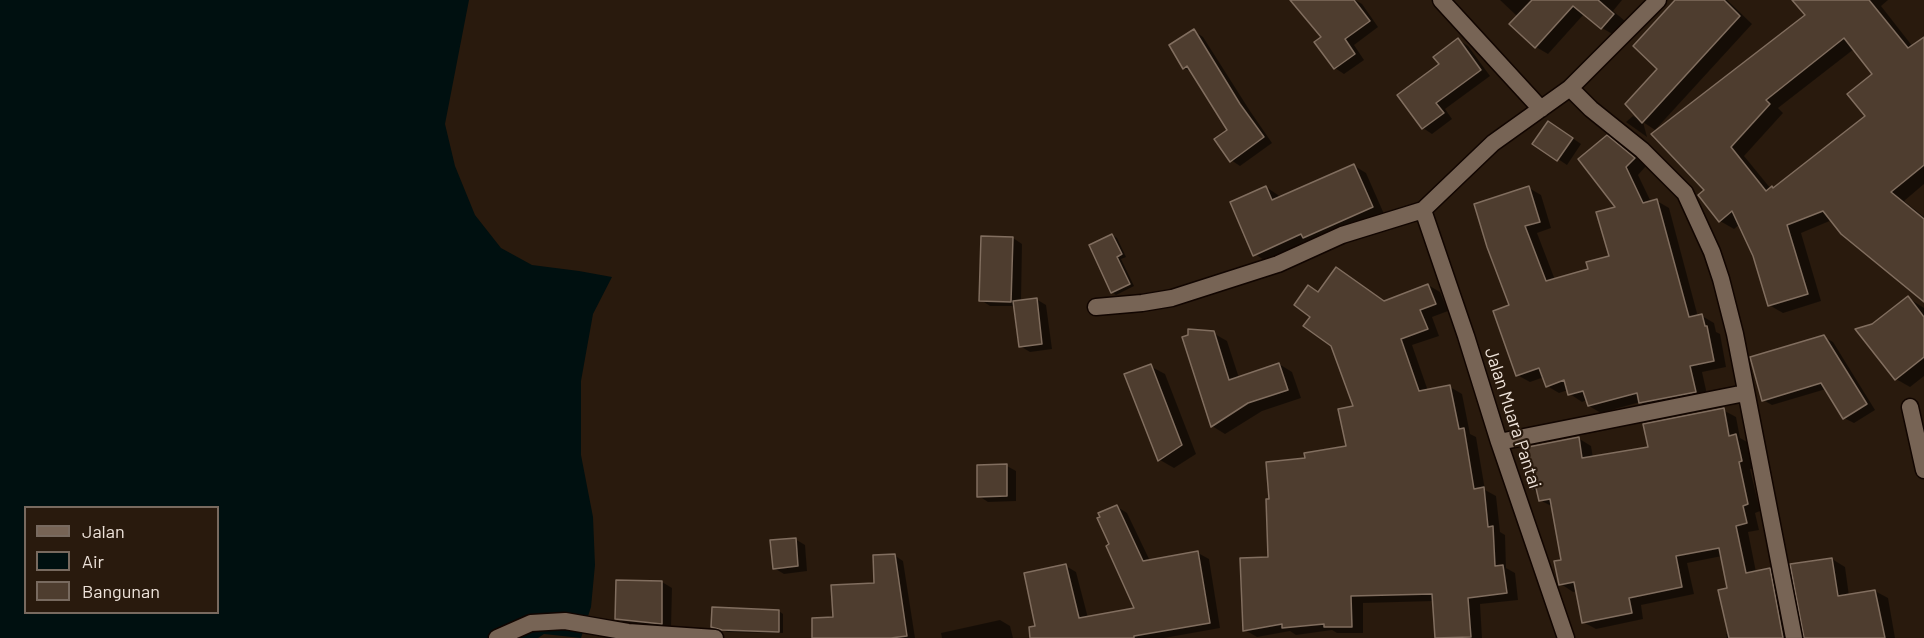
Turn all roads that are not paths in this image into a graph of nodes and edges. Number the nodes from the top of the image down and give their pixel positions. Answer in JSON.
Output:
{"nodes":[{"id":1,"x":1441,"y":0,"type":"edge"},
{"id":2,"x":1658,"y":0,"type":"edge"},
{"id":3,"x":1570,"y":88,"type":"junction"},
{"id":4,"x":1541,"y":109,"type":"junction"},
{"id":5,"x":1423,"y":210,"type":"junction"},
{"id":6,"x":1096,"y":308,"type":"dead end"},
{"id":7,"x":1745,"y":393,"type":"junction"},
{"id":8,"x":1910,"y":407,"type":"dead end"},
{"id":9,"x":1499,"y":442,"type":"junction"},
{"id":10,"x":1924,"y":470,"type":"edge"},
{"id":11,"x":497,"y":638,"type":"edge"},
{"id":12,"x":715,"y":638,"type":"edge"},
{"id":13,"x":1566,"y":638,"type":"edge"},
{"id":14,"x":1794,"y":638,"type":"edge"}],
"edges":[{"from":1,"to":4,"type":"street"},
{"from":2,"to":3,"type":"street"},
{"from":3,"to":4,"type":"street"},
{"from":3,"to":7,"type":"street"},
{"from":4,"to":5,"type":"street"},
{"from":5,"to":6,"type":"street"},
{"from":5,"to":9,"type":"street","name":"Jalan Muara Pantai"},
{"from":7,"to":9,"type":"street"},
{"from":7,"to":14,"type":"street"},
{"from":8,"to":10,"type":"street"},
{"from":9,"to":13,"type":"street","name":"Jalan Muara Pantai"},
{"from":11,"to":12,"type":"street"}]}
